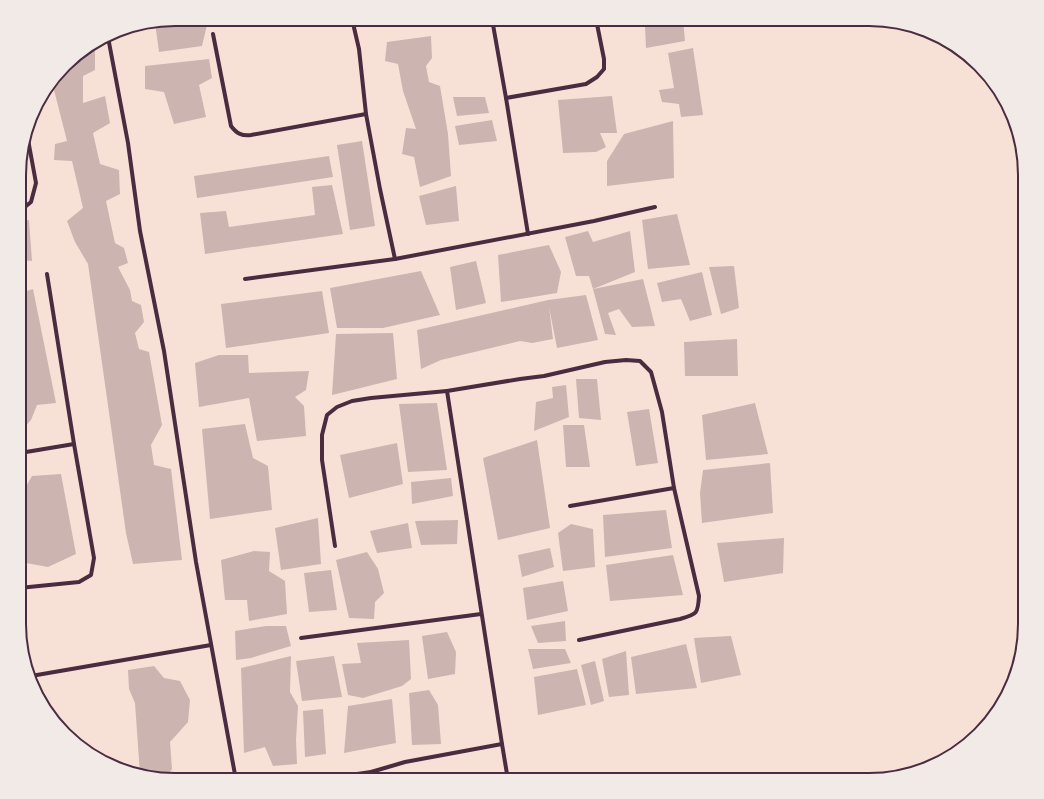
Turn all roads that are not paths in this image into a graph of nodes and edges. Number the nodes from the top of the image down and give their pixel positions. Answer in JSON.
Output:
{"nodes":[{"id":1,"x":354,"y":26,"type":"edge"},
{"id":2,"x":493,"y":26,"type":"edge"},
{"id":3,"x":597,"y":26,"type":"edge"},
{"id":4,"x":213,"y":34,"type":"dead end"},
{"id":5,"x":109,"y":41,"type":"edge"},
{"id":6,"x":506,"y":98,"type":"junction"},
{"id":7,"x":366,"y":114,"type":"junction"},
{"id":8,"x":29,"y":145,"type":"edge"},
{"id":9,"x":26,"y":206,"type":"edge"},
{"id":10,"x":655,"y":207,"type":"dead end"},
{"id":11,"x":528,"y":234,"type":"junction"},
{"id":12,"x":395,"y":259,"type":"junction"},
{"id":13,"x":47,"y":274,"type":"dead end"},
{"id":14,"x":245,"y":279,"type":"dead end"},
{"id":15,"x":447,"y":391,"type":"junction"},
{"id":16,"x":74,"y":444,"type":"junction"},
{"id":17,"x":26,"y":452,"type":"edge"},
{"id":18,"x":674,"y":488,"type":"junction"},
{"id":19,"x":570,"y":506,"type":"dead end"},
{"id":20,"x":334,"y":546,"type":"dead end"},
{"id":21,"x":26,"y":587,"type":"edge"},
{"id":22,"x":481,"y":614,"type":"junction"},
{"id":23,"x":301,"y":638,"type":"dead end"},
{"id":24,"x":579,"y":640,"type":"dead end"},
{"id":25,"x":211,"y":645,"type":"junction"},
{"id":26,"x":35,"y":675,"type":"edge"},
{"id":27,"x":502,"y":744,"type":"junction"},
{"id":28,"x":371,"y":772,"type":"joint"},
{"id":29,"x":235,"y":773,"type":"edge"},
{"id":30,"x":364,"y":773,"type":"edge"},
{"id":31,"x":507,"y":773,"type":"edge"}],
"edges":[{"from":1,"to":7,"type":"street"},
{"from":2,"to":6,"type":"street"},
{"from":3,"to":6,"type":"street"},
{"from":4,"to":7,"type":"street"},
{"from":5,"to":25,"type":"street"},
{"from":6,"to":11,"type":"street"},
{"from":7,"to":12,"type":"street"},
{"from":8,"to":9,"type":"street"},
{"from":10,"to":11,"type":"street"},
{"from":11,"to":12,"type":"street"},
{"from":12,"to":14,"type":"street"},
{"from":13,"to":16,"type":"street"},
{"from":15,"to":18,"type":"street"},
{"from":15,"to":20,"type":"street"},
{"from":15,"to":22,"type":"street"},
{"from":16,"to":17,"type":"street"},
{"from":16,"to":21,"type":"street"},
{"from":18,"to":19,"type":"street"},
{"from":18,"to":24,"type":"street"},
{"from":22,"to":23,"type":"street"},
{"from":22,"to":27,"type":"street"},
{"from":25,"to":26,"type":"street"},
{"from":25,"to":29,"type":"street"},
{"from":27,"to":28,"type":"street"},
{"from":27,"to":31,"type":"street"},
{"from":28,"to":30,"type":"street"}]}
